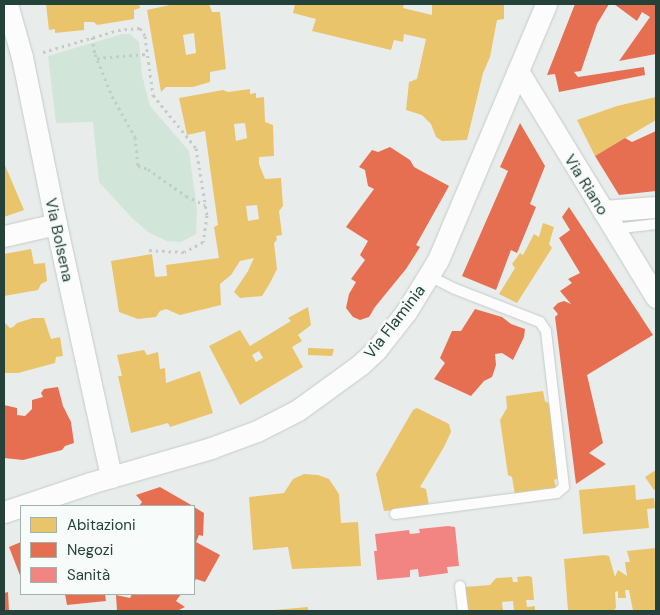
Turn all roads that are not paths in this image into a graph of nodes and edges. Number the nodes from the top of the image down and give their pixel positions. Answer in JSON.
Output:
{"nodes":[{"id":1,"x":7,"y":4,"type":"edge"},
{"id":2,"x":546,"y":4,"type":"edge"},
{"id":3,"x":518,"y":72,"type":"junction"},
{"id":4,"x":656,"y":207,"type":"edge"},
{"id":5,"x":603,"y":211,"type":"junction"},
{"id":6,"x":56,"y":224,"type":"junction"},
{"id":7,"x":656,"y":224,"type":"edge"},
{"id":8,"x":614,"y":229,"type":"junction"},
{"id":9,"x":4,"y":236,"type":"edge"},
{"id":10,"x":429,"y":276,"type":"junction"},
{"id":11,"x":656,"y":297,"type":"edge"},
{"id":12,"x":111,"y":477,"type":"junction"},
{"id":13,"x":25,"y":505,"type":"edge"},
{"id":14,"x":20,"y":507,"type":"edge"},
{"id":15,"x":4,"y":512,"type":"edge"},
{"id":16,"x":395,"y":514,"type":"dead end"},
{"id":17,"x":460,"y":586,"type":"dead end"},
{"id":18,"x":463,"y":611,"type":"edge"}],
"edges":[{"from":1,"to":6,"type":"street","name":"Via Bolsena"},
{"from":2,"to":3,"type":"street","name":"Via Flaminia"},
{"from":3,"to":5,"type":"street","name":"Via Riano"},
{"from":3,"to":10,"type":"street","name":"Via Flaminia"},
{"from":4,"to":5,"type":"street"},
{"from":5,"to":8,"type":"street","name":"Via Riano"},
{"from":6,"to":9,"type":"street"},
{"from":6,"to":12,"type":"street","name":"Via Bolsena"},
{"from":7,"to":8,"type":"lane"},
{"from":8,"to":11,"type":"street","name":"Via Riano"},
{"from":10,"to":12,"type":"street","name":"Via Flaminia"},
{"from":10,"to":16,"type":"lane"},
{"from":12,"to":13,"type":"street","name":"Via Flaminia"},
{"from":14,"to":15,"type":"street","name":"Via Flaminia"},
{"from":17,"to":18,"type":"lane"}]}
